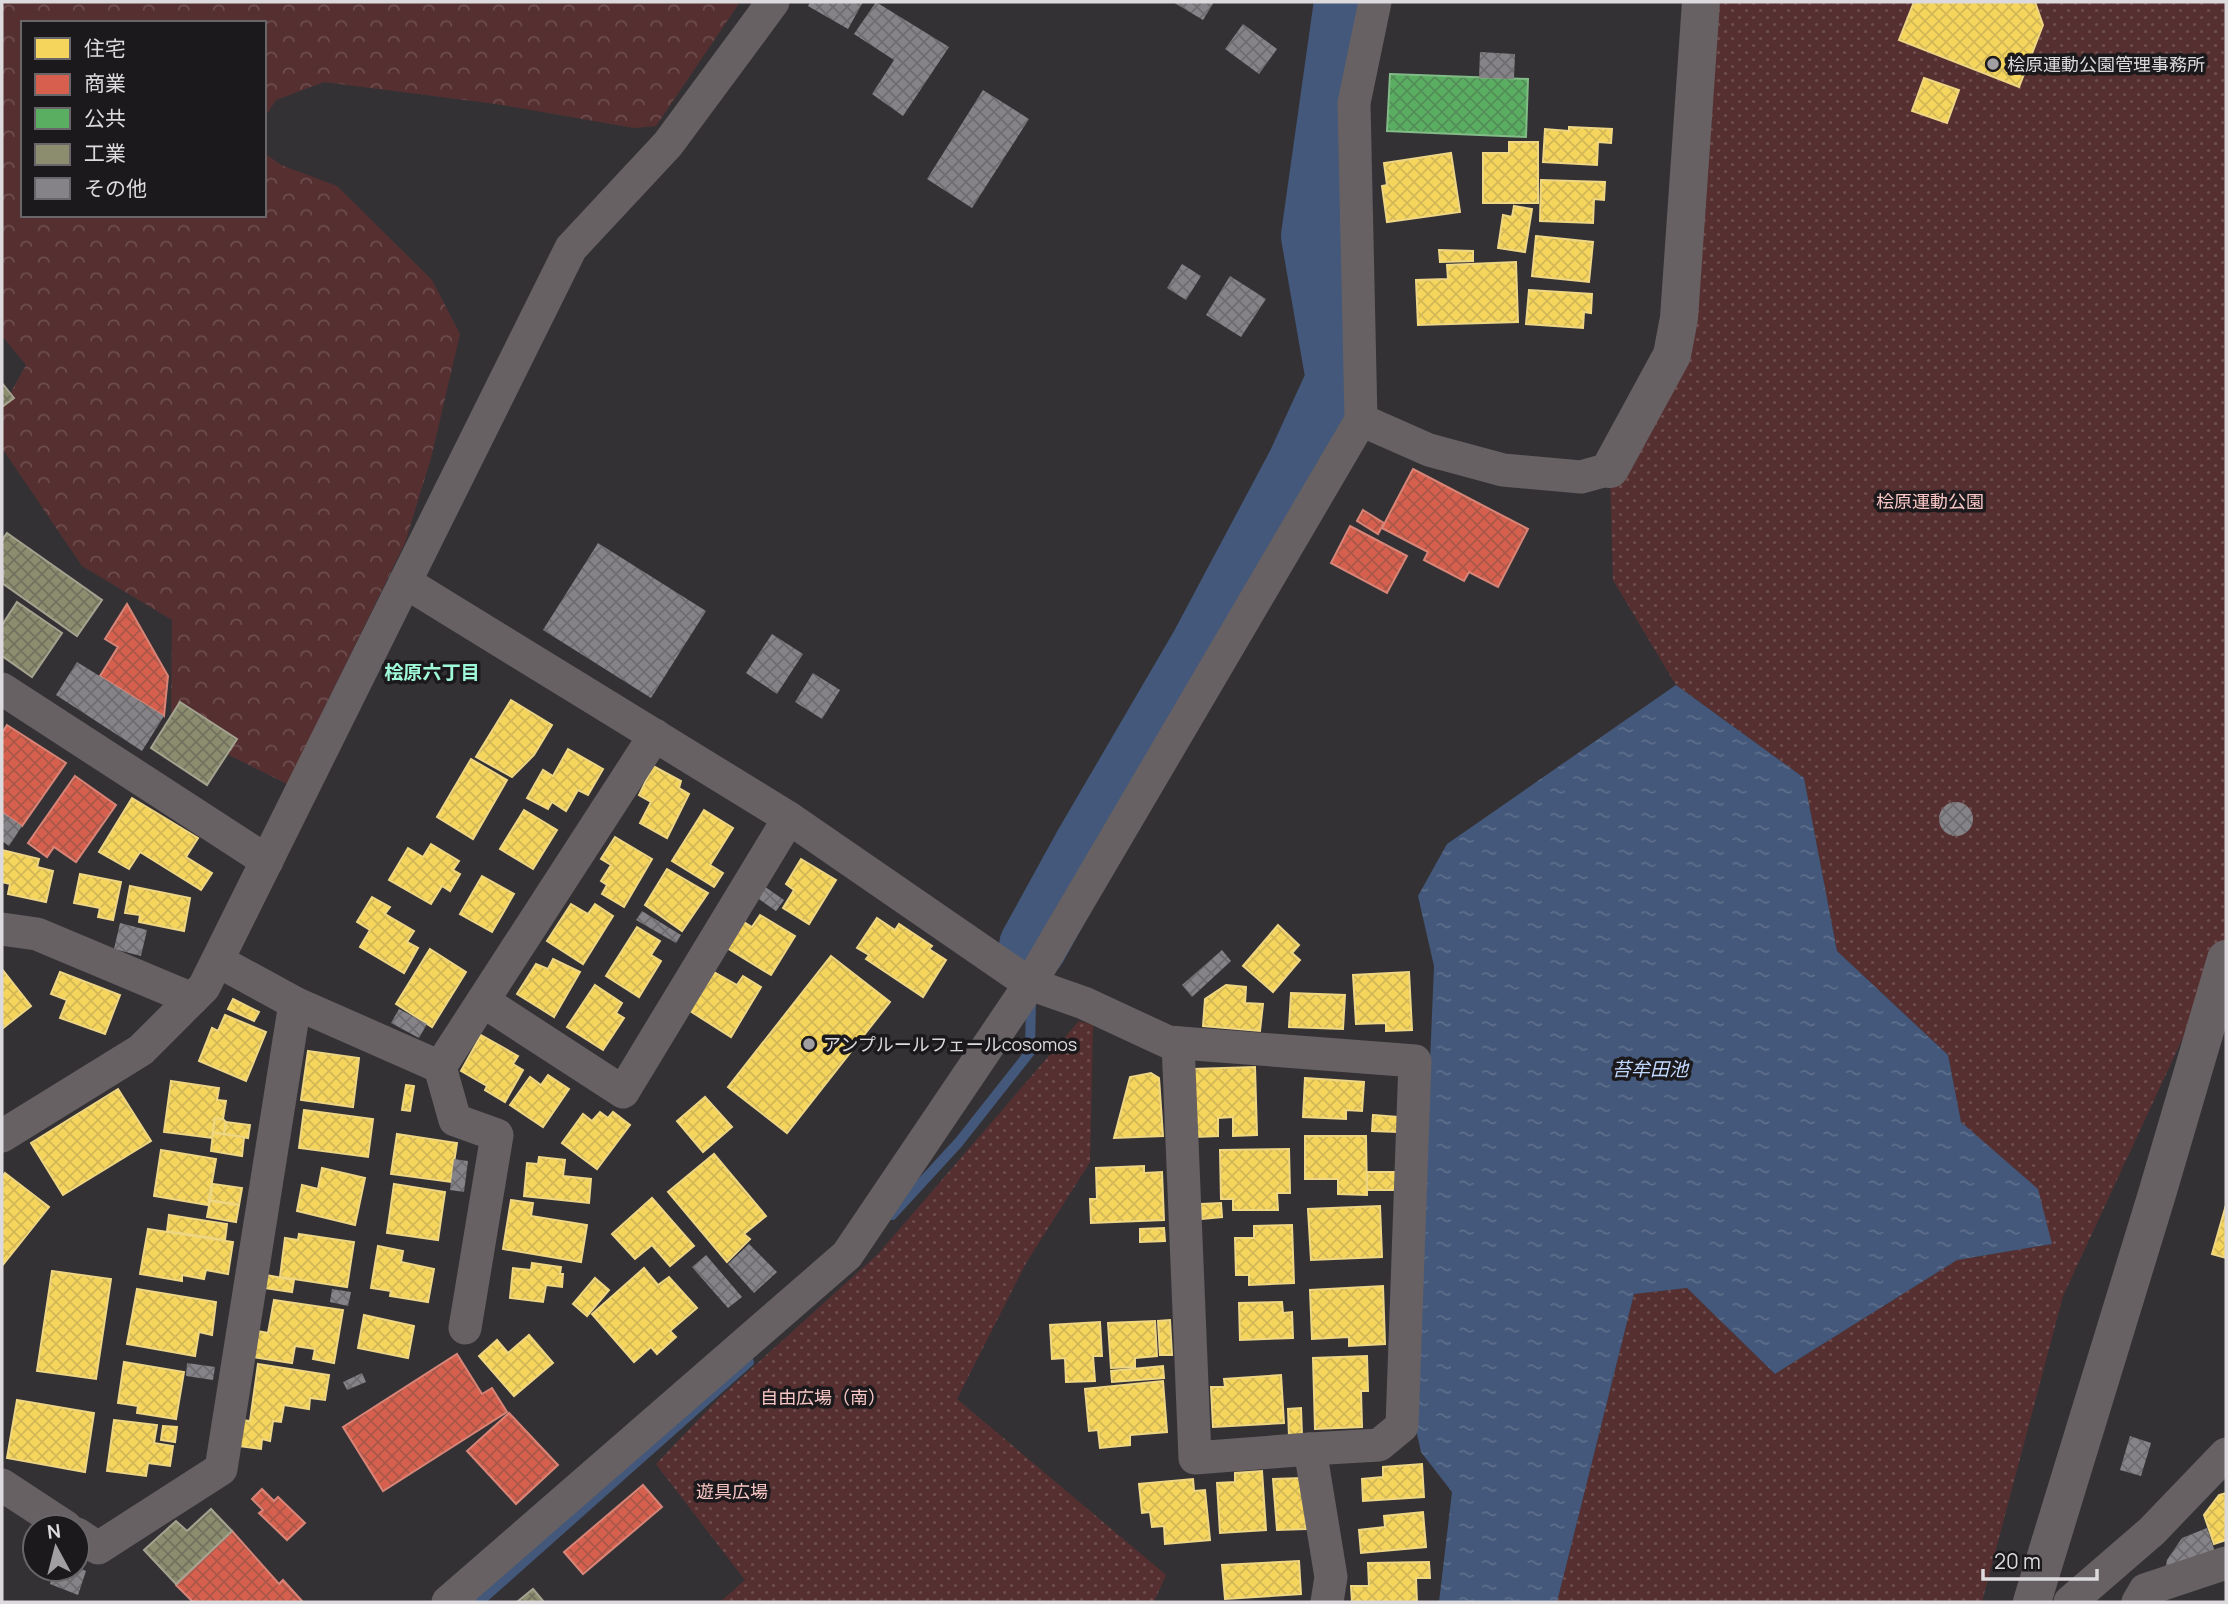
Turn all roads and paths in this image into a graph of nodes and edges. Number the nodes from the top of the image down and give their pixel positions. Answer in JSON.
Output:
{"nodes":[{"id":1,"x":773,"y":2,"type":"edge"},
{"id":2,"x":1375,"y":2,"type":"edge"},
{"id":3,"x":1701,"y":2,"type":"edge"},
{"id":4,"x":1360,"y":419,"type":"junction"},
{"id":5,"x":1610,"y":469,"type":"joint"},
{"id":6,"x":405,"y":582,"type":"junction"},
{"id":7,"x":2,"y":689,"type":"edge"},
{"id":8,"x":655,"y":735,"type":"junction"},
{"id":9,"x":789,"y":818,"type":"junction"},
{"id":10,"x":267,"y":861,"type":"junction"},
{"id":11,"x":2,"y":929,"type":"edge"},
{"id":12,"x":2226,"y":959,"type":"edge"},
{"id":13,"x":218,"y":961,"type":"junction"},
{"id":14,"x":1030,"y":984,"type":"junction"},
{"id":15,"x":192,"y":999,"type":"junction"},
{"id":16,"x":483,"y":1001,"type":"junction"},
{"id":17,"x":295,"y":1003,"type":"junction"},
{"id":18,"x":1178,"y":1043,"type":"junction"},
{"id":19,"x":440,"y":1067,"type":"junction"},
{"id":20,"x":2,"y":1136,"type":"edge"},
{"id":21,"x":465,"y":1328,"type":"dead end"},
{"id":22,"x":1310,"y":1449,"type":"junction"},
{"id":23,"x":2226,"y":1454,"type":"edge"},
{"id":24,"x":2,"y":1485,"type":"edge"},
{"id":25,"x":45,"y":1513,"type":"edge"},
{"id":26,"x":91,"y":1543,"type":"edge"},
{"id":27,"x":2226,"y":1563,"type":"edge"},
{"id":28,"x":448,"y":1602,"type":"edge"},
{"id":29,"x":1327,"y":1602,"type":"edge"},
{"id":30,"x":2032,"y":1602,"type":"edge"},
{"id":31,"x":2070,"y":1602,"type":"edge"},
{"id":32,"x":2138,"y":1602,"type":"edge"}],
"edges":[{"from":1,"to":6,"type":"street"},
{"from":2,"to":4,"type":"street"},
{"from":3,"to":5,"type":"street"},
{"from":4,"to":5,"type":"street"},
{"from":4,"to":14,"type":"street"},
{"from":6,"to":8,"type":"street"},
{"from":6,"to":10,"type":"street"},
{"from":7,"to":10,"type":"street"},
{"from":8,"to":9,"type":"street"},
{"from":8,"to":16,"type":"street"},
{"from":9,"to":14,"type":"street"},
{"from":9,"to":16,"type":"street"},
{"from":10,"to":13,"type":"street"},
{"from":11,"to":15,"type":"street"},
{"from":12,"to":30,"type":"street"},
{"from":13,"to":15,"type":"street"},
{"from":13,"to":17,"type":"street"},
{"from":14,"to":18,"type":"street"},
{"from":14,"to":28,"type":"street"},
{"from":15,"to":20,"type":"street"},
{"from":16,"to":19,"type":"street"},
{"from":17,"to":19,"type":"street"},
{"from":17,"to":26,"type":"street"},
{"from":18,"to":22,"type":"street"},
{"from":18,"to":22,"type":"street"},
{"from":19,"to":21,"type":"street"},
{"from":22,"to":29,"type":"street"},
{"from":23,"to":31,"type":"street"},
{"from":24,"to":25,"type":"street"},
{"from":27,"to":32,"type":"street"}]}
